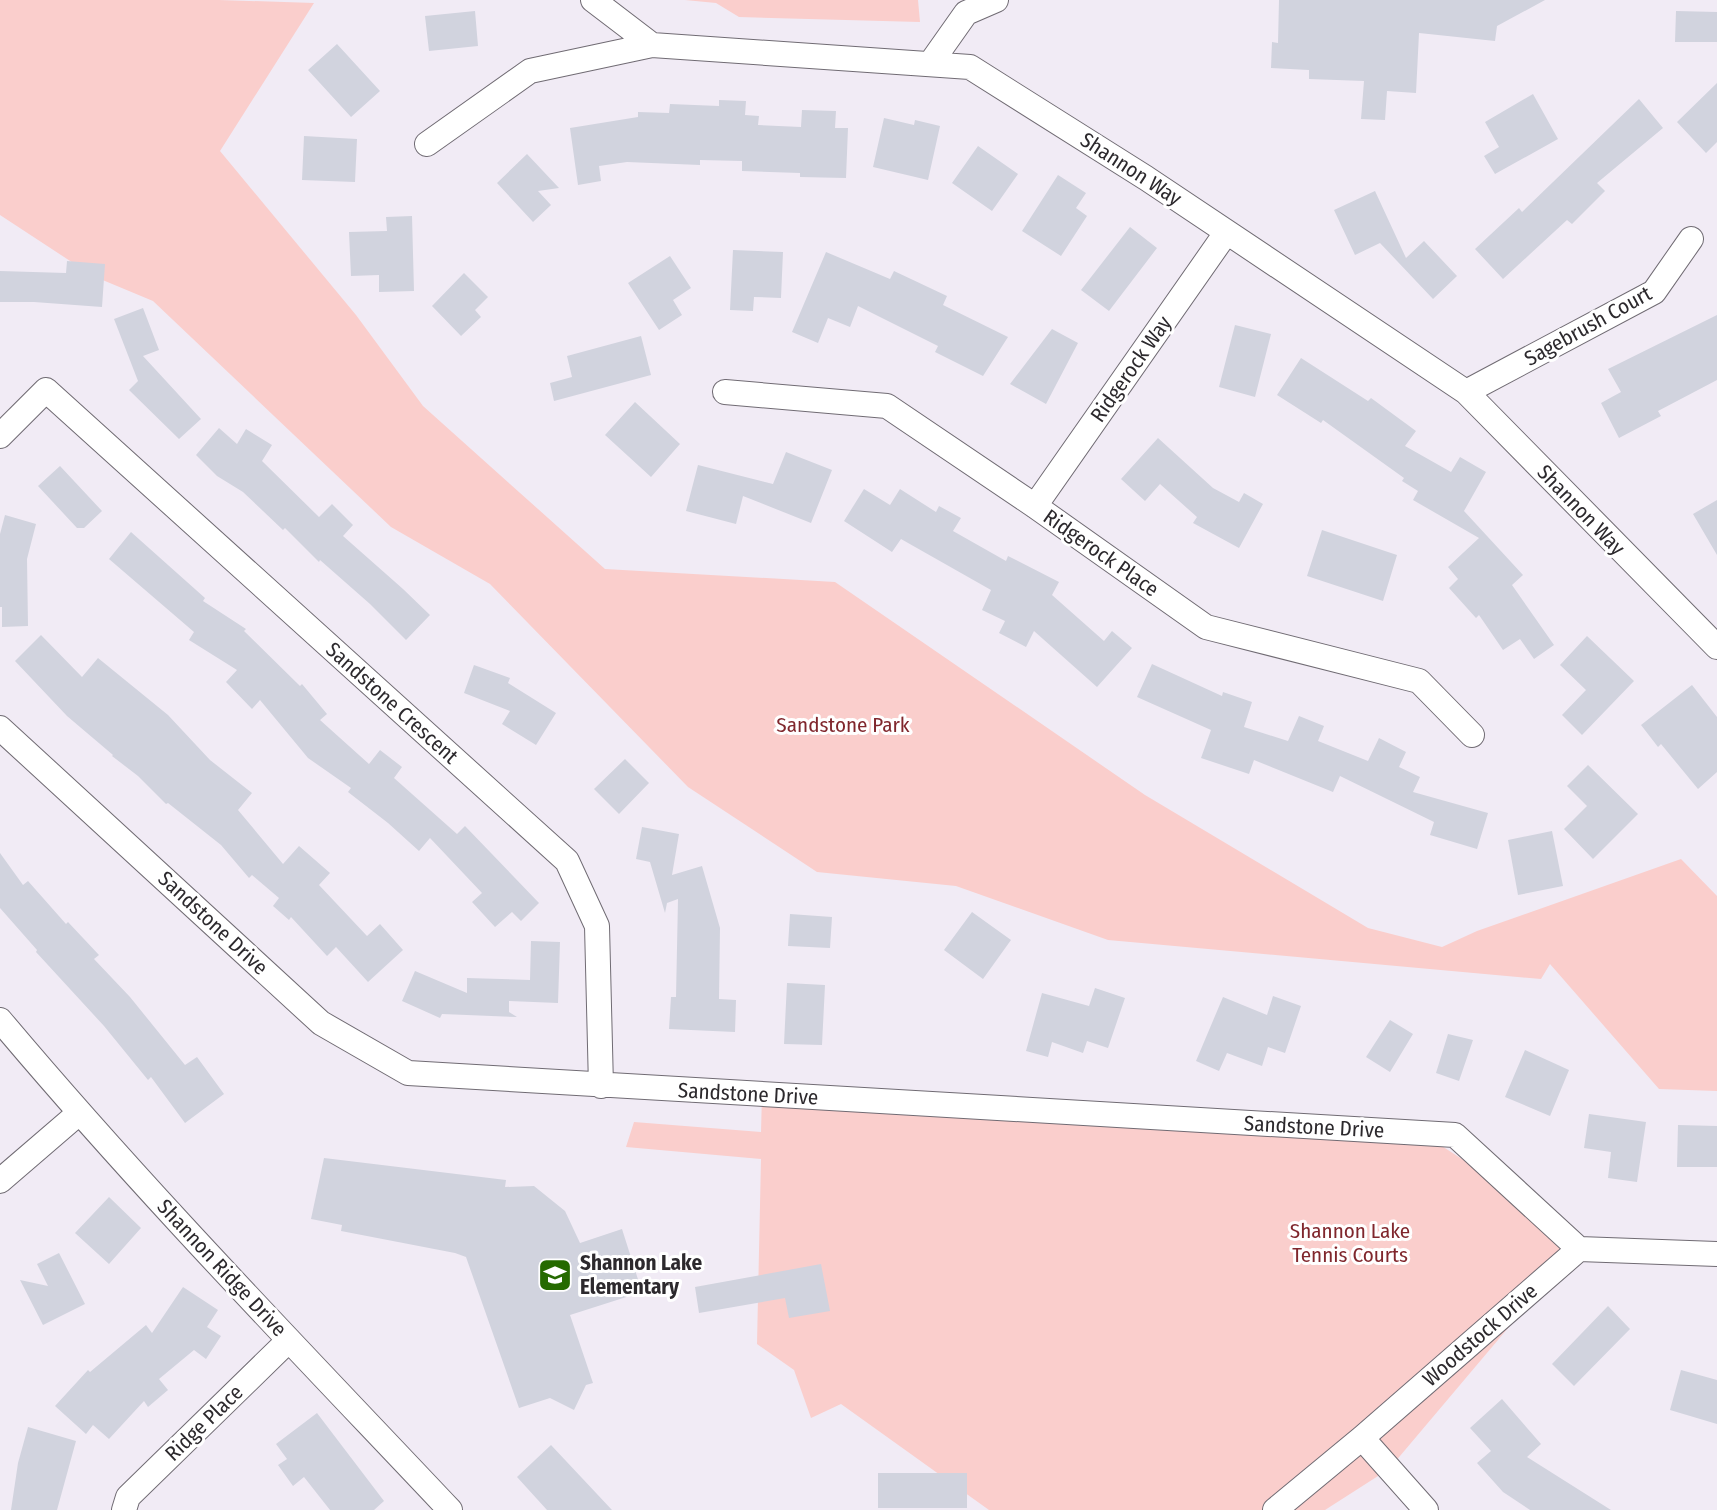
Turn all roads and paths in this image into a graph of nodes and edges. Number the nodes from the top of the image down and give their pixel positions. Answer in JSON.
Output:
{"nodes":[{"id":1,"x":593,"y":0,"type":"edge"},
{"id":2,"x":996,"y":0,"type":"edge"},
{"id":3,"x":652,"y":46,"type":"junction"},
{"id":4,"x":930,"y":64,"type":"junction"},
{"id":5,"x":427,"y":144,"type":"dead end"},
{"id":6,"x":1227,"y":233,"type":"junction"},
{"id":7,"x":1691,"y":239,"type":"dead end"},
{"id":8,"x":725,"y":392,"type":"dead end"},
{"id":9,"x":1466,"y":393,"type":"junction"},
{"id":10,"x":0,"y":436,"type":"edge"},
{"id":11,"x":1035,"y":506,"type":"junction"},
{"id":12,"x":1712,"y":636,"type":"edge"},
{"id":13,"x":0,"y":728,"type":"edge"},
{"id":14,"x":1472,"y":735,"type":"dead end"},
{"id":15,"x":0,"y":1020,"type":"edge"},
{"id":16,"x":601,"y":1086,"type":"junction"},
{"id":17,"x":79,"y":1113,"type":"junction"},
{"id":18,"x":0,"y":1181,"type":"edge"},
{"id":19,"x":1579,"y":1249,"type":"junction"},
{"id":20,"x":1717,"y":1254,"type":"edge"},
{"id":21,"x":289,"y":1340,"type":"junction"},
{"id":22,"x":1362,"y":1438,"type":"junction"},
{"id":23,"x":124,"y":1510,"type":"edge"},
{"id":24,"x":450,"y":1510,"type":"edge"},
{"id":25,"x":1275,"y":1510,"type":"edge"},
{"id":26,"x":1426,"y":1510,"type":"edge"}],
"edges":[{"from":1,"to":3,"type":"street"},
{"from":2,"to":4,"type":"street"},
{"from":3,"to":4,"type":"street","name":"Shannon Way"},
{"from":3,"to":5,"type":"street","name":"Shannon Way"},
{"from":4,"to":6,"type":"street","name":"Shannon Way"},
{"from":6,"to":9,"type":"street","name":"Shannon Way"},
{"from":6,"to":11,"type":"street","name":"Ridgerock Way"},
{"from":7,"to":9,"type":"street","name":"Sagebrush Court"},
{"from":8,"to":11,"type":"street","name":"Ridgerock Place"},
{"from":9,"to":12,"type":"street","name":"Shannon Way"},
{"from":10,"to":16,"type":"street","name":"Sandstone Crescent"},
{"from":11,"to":14,"type":"street","name":"Ridgerock Place"},
{"from":13,"to":16,"type":"street","name":"Sandstone Drive"},
{"from":15,"to":17,"type":"street","name":"Shannon Ridge Drive"},
{"from":16,"to":19,"type":"street","name":"Sandstone Drive"},
{"from":17,"to":18,"type":"street"},
{"from":17,"to":21,"type":"street","name":"Shannon Ridge Drive"},
{"from":19,"to":20,"type":"street"},
{"from":19,"to":22,"type":"street","name":"Woodstock Drive"},
{"from":21,"to":23,"type":"street","name":"Ridge Place"},
{"from":21,"to":24,"type":"street","name":"Shannon Ridge Drive"},
{"from":22,"to":25,"type":"street","name":"Woodstock Drive"},
{"from":22,"to":26,"type":"street"}]}
